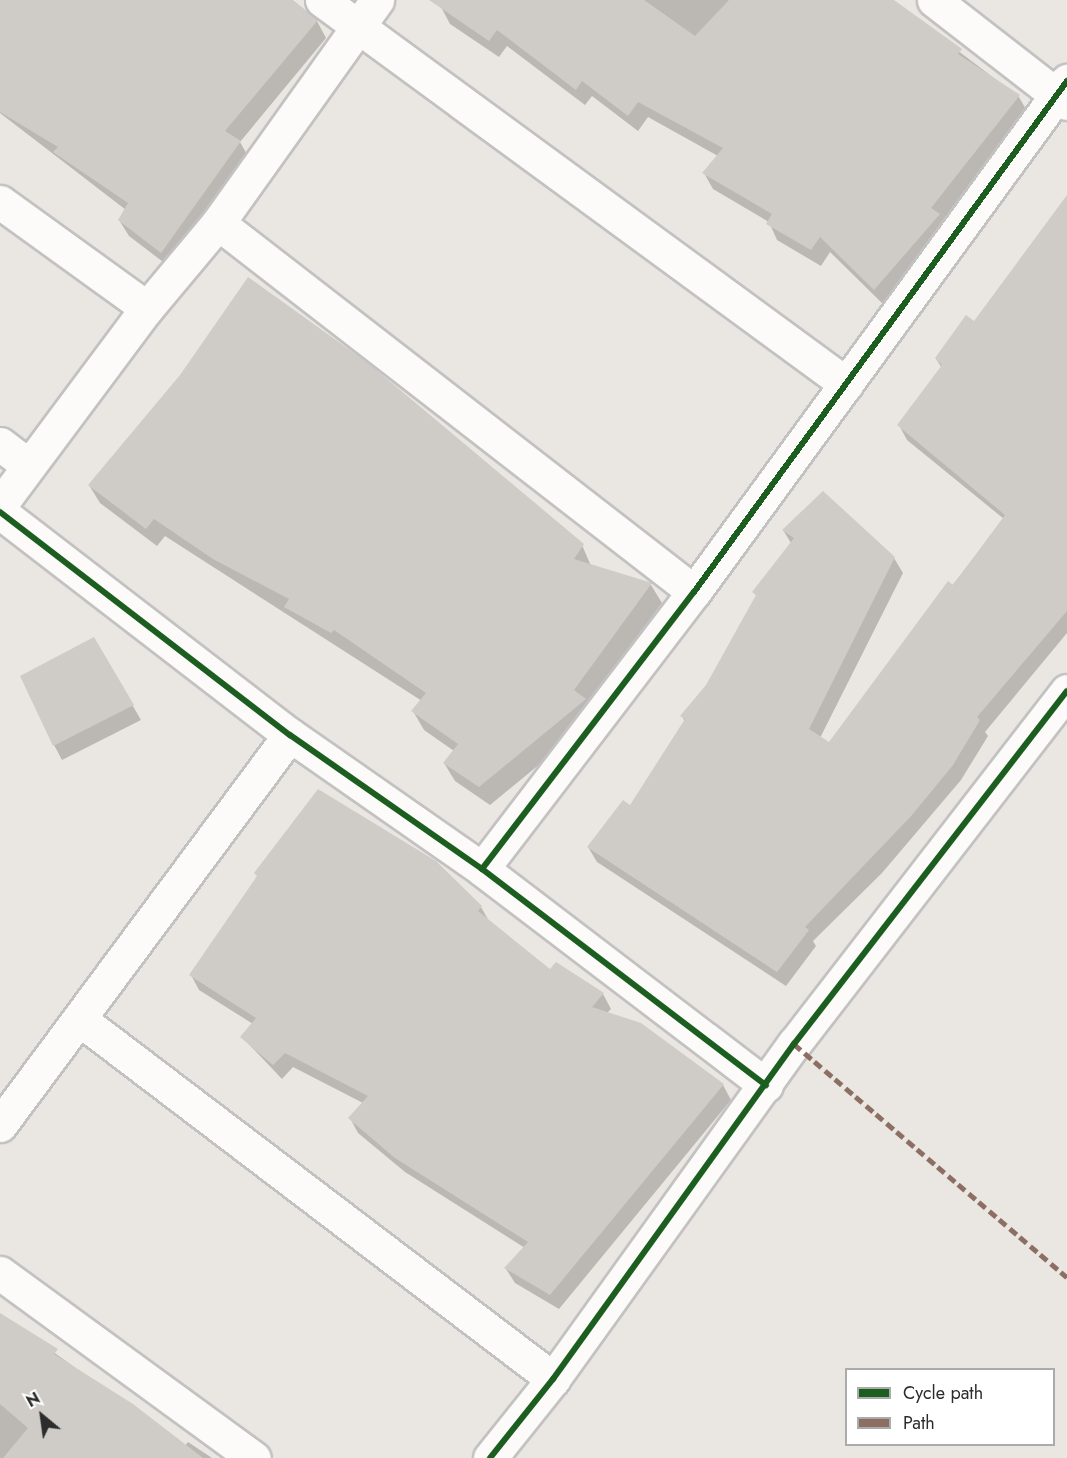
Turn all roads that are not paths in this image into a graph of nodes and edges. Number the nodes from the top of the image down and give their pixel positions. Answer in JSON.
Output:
{"nodes":[{"id":1,"x":322,"y":0,"type":"edge"},
{"id":2,"x":377,"y":0,"type":"edge"},
{"id":3,"x":934,"y":0,"type":"edge"},
{"id":4,"x":357,"y":27,"type":"junction"},
{"id":5,"x":1063,"y":93,"type":"edge"},
{"id":6,"x":0,"y":202,"type":"edge"},
{"id":7,"x":218,"y":223,"type":"junction"},
{"id":8,"x":147,"y":308,"type":"junction"},
{"id":9,"x":846,"y":384,"type":"junction"},
{"id":10,"x":0,"y":444,"type":"edge"},
{"id":11,"x":28,"y":465,"type":"junction"},
{"id":12,"x":0,"y":505,"type":"edge"},
{"id":13,"x":0,"y":512,"type":"edge"},
{"id":14,"x":694,"y":592,"type":"junction"},
{"id":15,"x":1067,"y":690,"type":"edge"},
{"id":16,"x":291,"y":735,"type":"junction"},
{"id":17,"x":482,"y":869,"type":"junction"},
{"id":18,"x":82,"y":1021,"type":"junction"},
{"id":19,"x":766,"y":1085,"type":"junction"},
{"id":20,"x":0,"y":1125,"type":"edge"},
{"id":21,"x":0,"y":1273,"type":"edge"},
{"id":22,"x":553,"y":1379,"type":"junction"},
{"id":23,"x":254,"y":1458,"type":"edge"},
{"id":24,"x":490,"y":1458,"type":"edge"}],
"edges":[{"from":1,"to":4,"type":"street"},
{"from":2,"to":4,"type":"street"},
{"from":3,"to":5,"type":"street"},
{"from":4,"to":7,"type":"street"},
{"from":4,"to":9,"type":"street"},
{"from":5,"to":9,"type":"street"},
{"from":6,"to":8,"type":"street"},
{"from":7,"to":8,"type":"street"},
{"from":7,"to":14,"type":"street"},
{"from":8,"to":11,"type":"street"},
{"from":9,"to":14,"type":"street"},
{"from":10,"to":11,"type":"street"},
{"from":11,"to":12,"type":"street"},
{"from":13,"to":16,"type":"street"},
{"from":14,"to":17,"type":"street"},
{"from":15,"to":19,"type":"street"},
{"from":16,"to":17,"type":"street"},
{"from":16,"to":18,"type":"street"},
{"from":17,"to":19,"type":"street"},
{"from":18,"to":20,"type":"street"},
{"from":18,"to":22,"type":"street"},
{"from":19,"to":22,"type":"street"},
{"from":21,"to":23,"type":"street"},
{"from":22,"to":24,"type":"street"}]}
